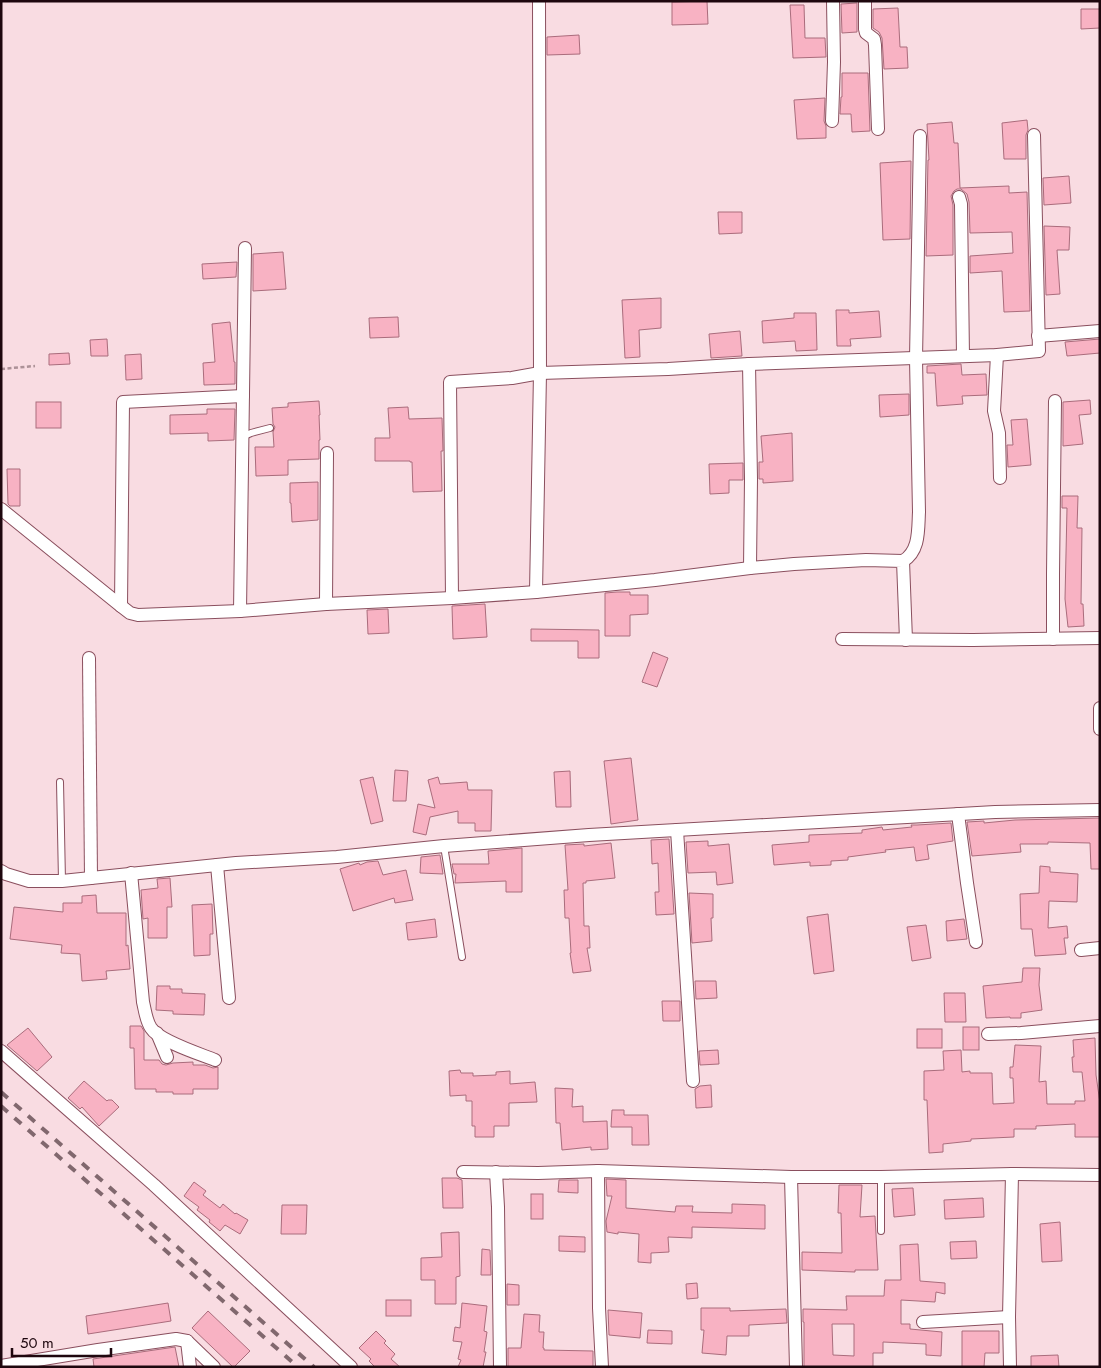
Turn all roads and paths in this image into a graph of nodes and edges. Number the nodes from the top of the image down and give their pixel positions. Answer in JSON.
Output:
{"nodes":[{"id":1,"x":539,"y":1,"type":"edge"},
{"id":2,"x":834,"y":1,"type":"edge"},
{"id":3,"x":865,"y":1,"type":"edge"},
{"id":4,"x":832,"y":121,"type":"dead end"},
{"id":5,"x":878,"y":129,"type":"dead end"},
{"id":6,"x":1034,"y":135,"type":"dead end"},
{"id":7,"x":920,"y":136,"type":"dead end"},
{"id":8,"x":959,"y":197,"type":"dead end"},
{"id":9,"x":245,"y":248,"type":"dead end"},
{"id":10,"x":1100,"y":331,"type":"edge"},
{"id":11,"x":1038,"y":336,"type":"junction"},
{"id":12,"x":997,"y":355,"type":"junction"},
{"id":13,"x":963,"y":356,"type":"junction"},
{"id":14,"x":916,"y":359,"type":"junction"},
{"id":15,"x":749,"y":364,"type":"junction"},
{"id":16,"x":35,"y":366,"type":"dead end"},
{"id":17,"x":1,"y":369,"type":"edge"},
{"id":18,"x":540,"y":373,"type":"junction"},
{"id":19,"x":243,"y":396,"type":"junction"},
{"id":20,"x":1055,"y":401,"type":"dead end"},
{"id":21,"x":270,"y":428,"type":"dead end"},
{"id":22,"x":242,"y":437,"type":"junction"},
{"id":23,"x":327,"y":453,"type":"dead end"},
{"id":24,"x":1000,"y":478,"type":"dead end"},
{"id":25,"x":1,"y":509,"type":"edge"},
{"id":26,"x":904,"y":561,"type":"junction"},
{"id":27,"x":750,"y":568,"type":"junction"},
{"id":28,"x":536,"y":592,"type":"junction"},
{"id":29,"x":452,"y":598,"type":"junction"},
{"id":30,"x":326,"y":604,"type":"junction"},
{"id":31,"x":121,"y":606,"type":"junction"},
{"id":32,"x":240,"y":611,"type":"junction"},
{"id":33,"x":1100,"y":638,"type":"edge"},
{"id":34,"x":842,"y":639,"type":"dead end"},
{"id":35,"x":1053,"y":639,"type":"junction"},
{"id":36,"x":906,"y":640,"type":"junction"},
{"id":37,"x":89,"y":658,"type":"dead end"},
{"id":38,"x":1100,"y":708,"type":"edge"},
{"id":39,"x":1100,"y":729,"type":"edge"},
{"id":40,"x":60,"y":782,"type":"dead end"},
{"id":41,"x":1100,"y":810,"type":"edge"},
{"id":42,"x":958,"y":814,"type":"junction"},
{"id":43,"x":677,"y":830,"type":"junction"},
{"id":44,"x":444,"y":846,"type":"junction"},
{"id":45,"x":217,"y":865,"type":"junction"},
{"id":46,"x":1,"y":871,"type":"edge"},
{"id":47,"x":131,"y":873,"type":"junction"},
{"id":48,"x":91,"y":878,"type":"junction"},
{"id":49,"x":62,"y":881,"type":"junction"},
{"id":50,"x":976,"y":942,"type":"dead end"},
{"id":51,"x":1100,"y":948,"type":"edge"},
{"id":52,"x":1081,"y":950,"type":"dead end"},
{"id":53,"x":462,"y":957,"type":"dead end"},
{"id":54,"x":229,"y":998,"type":"dead end"},
{"id":55,"x":1100,"y":1026,"type":"edge"},
{"id":56,"x":988,"y":1034,"type":"dead end"},
{"id":57,"x":1,"y":1051,"type":"edge"},
{"id":58,"x":167,"y":1056,"type":"dead end"},
{"id":59,"x":215,"y":1060,"type":"dead end"},
{"id":60,"x":693,"y":1081,"type":"dead end"},
{"id":61,"x":598,"y":1171,"type":"junction"},
{"id":62,"x":463,"y":1172,"type":"dead end"},
{"id":63,"x":496,"y":1172,"type":"junction"},
{"id":64,"x":1012,"y":1174,"type":"junction"},
{"id":65,"x":1100,"y":1175,"type":"edge"},
{"id":66,"x":791,"y":1177,"type":"junction"},
{"id":67,"x":881,"y":1177,"type":"junction"},
{"id":68,"x":881,"y":1231,"type":"dead end"},
{"id":69,"x":1009,"y":1316,"type":"junction"},
{"id":70,"x":922,"y":1322,"type":"dead end"},
{"id":71,"x":187,"y":1341,"type":"junction"},
{"id":72,"x":10,"y":1366,"type":"edge"},
{"id":73,"x":190,"y":1367,"type":"edge"},
{"id":74,"x":214,"y":1367,"type":"edge"},
{"id":75,"x":351,"y":1367,"type":"edge"},
{"id":76,"x":500,"y":1367,"type":"edge"},
{"id":77,"x":602,"y":1367,"type":"edge"},
{"id":78,"x":796,"y":1367,"type":"edge"},
{"id":79,"x":1010,"y":1367,"type":"edge"}],
"edges":[{"from":1,"to":18,"type":"street"},
{"from":2,"to":4,"type":"street"},
{"from":3,"to":5,"type":"street"},
{"from":6,"to":11,"type":"street"},
{"from":7,"to":14,"type":"street"},
{"from":8,"to":13,"type":"street"},
{"from":9,"to":19,"type":"street"},
{"from":10,"to":11,"type":"street"},
{"from":11,"to":12,"type":"street"},
{"from":12,"to":13,"type":"street"},
{"from":12,"to":24,"type":"street"},
{"from":13,"to":14,"type":"street"},
{"from":14,"to":15,"type":"street"},
{"from":14,"to":26,"type":"street"},
{"from":15,"to":18,"type":"street"},
{"from":15,"to":27,"type":"street"},
{"from":16,"to":17,"type":"path"},
{"from":18,"to":28,"type":"street"},
{"from":18,"to":29,"type":"street"},
{"from":19,"to":22,"type":"street"},
{"from":19,"to":31,"type":"street"},
{"from":20,"to":35,"type":"street"},
{"from":21,"to":22,"type":"lane"},
{"from":22,"to":32,"type":"street"},
{"from":23,"to":30,"type":"street"},
{"from":25,"to":31,"type":"street"},
{"from":26,"to":27,"type":"street"},
{"from":26,"to":36,"type":"street"},
{"from":27,"to":28,"type":"street"},
{"from":28,"to":29,"type":"street"},
{"from":29,"to":30,"type":"street"},
{"from":30,"to":32,"type":"street"},
{"from":31,"to":32,"type":"street"},
{"from":33,"to":35,"type":"street"},
{"from":34,"to":36,"type":"street"},
{"from":35,"to":36,"type":"street"},
{"from":37,"to":48,"type":"street"},
{"from":38,"to":39,"type":"street"},
{"from":40,"to":49,"type":"lane"},
{"from":41,"to":42,"type":"street"},
{"from":42,"to":43,"type":"street"},
{"from":42,"to":50,"type":"street"},
{"from":43,"to":44,"type":"street"},
{"from":43,"to":60,"type":"street"},
{"from":44,"to":45,"type":"street"},
{"from":44,"to":53,"type":"lane"},
{"from":45,"to":47,"type":"street"},
{"from":45,"to":54,"type":"street"},
{"from":46,"to":49,"type":"street"},
{"from":47,"to":48,"type":"street"},
{"from":47,"to":58,"type":"street"},
{"from":47,"to":59,"type":"street"},
{"from":48,"to":49,"type":"street"},
{"from":51,"to":52,"type":"street"},
{"from":55,"to":56,"type":"street"},
{"from":57,"to":75,"type":"street"},
{"from":61,"to":63,"type":"street"},
{"from":61,"to":66,"type":"street"},
{"from":61,"to":77,"type":"street"},
{"from":62,"to":63,"type":"street"},
{"from":63,"to":76,"type":"street"},
{"from":64,"to":65,"type":"street"},
{"from":64,"to":67,"type":"street"},
{"from":64,"to":69,"type":"street"},
{"from":66,"to":67,"type":"street"},
{"from":66,"to":78,"type":"street"},
{"from":67,"to":68,"type":"lane"},
{"from":69,"to":70,"type":"street"},
{"from":69,"to":79,"type":"street"},
{"from":71,"to":72,"type":"street"},
{"from":71,"to":73,"type":"street"},
{"from":71,"to":74,"type":"street"}]}
